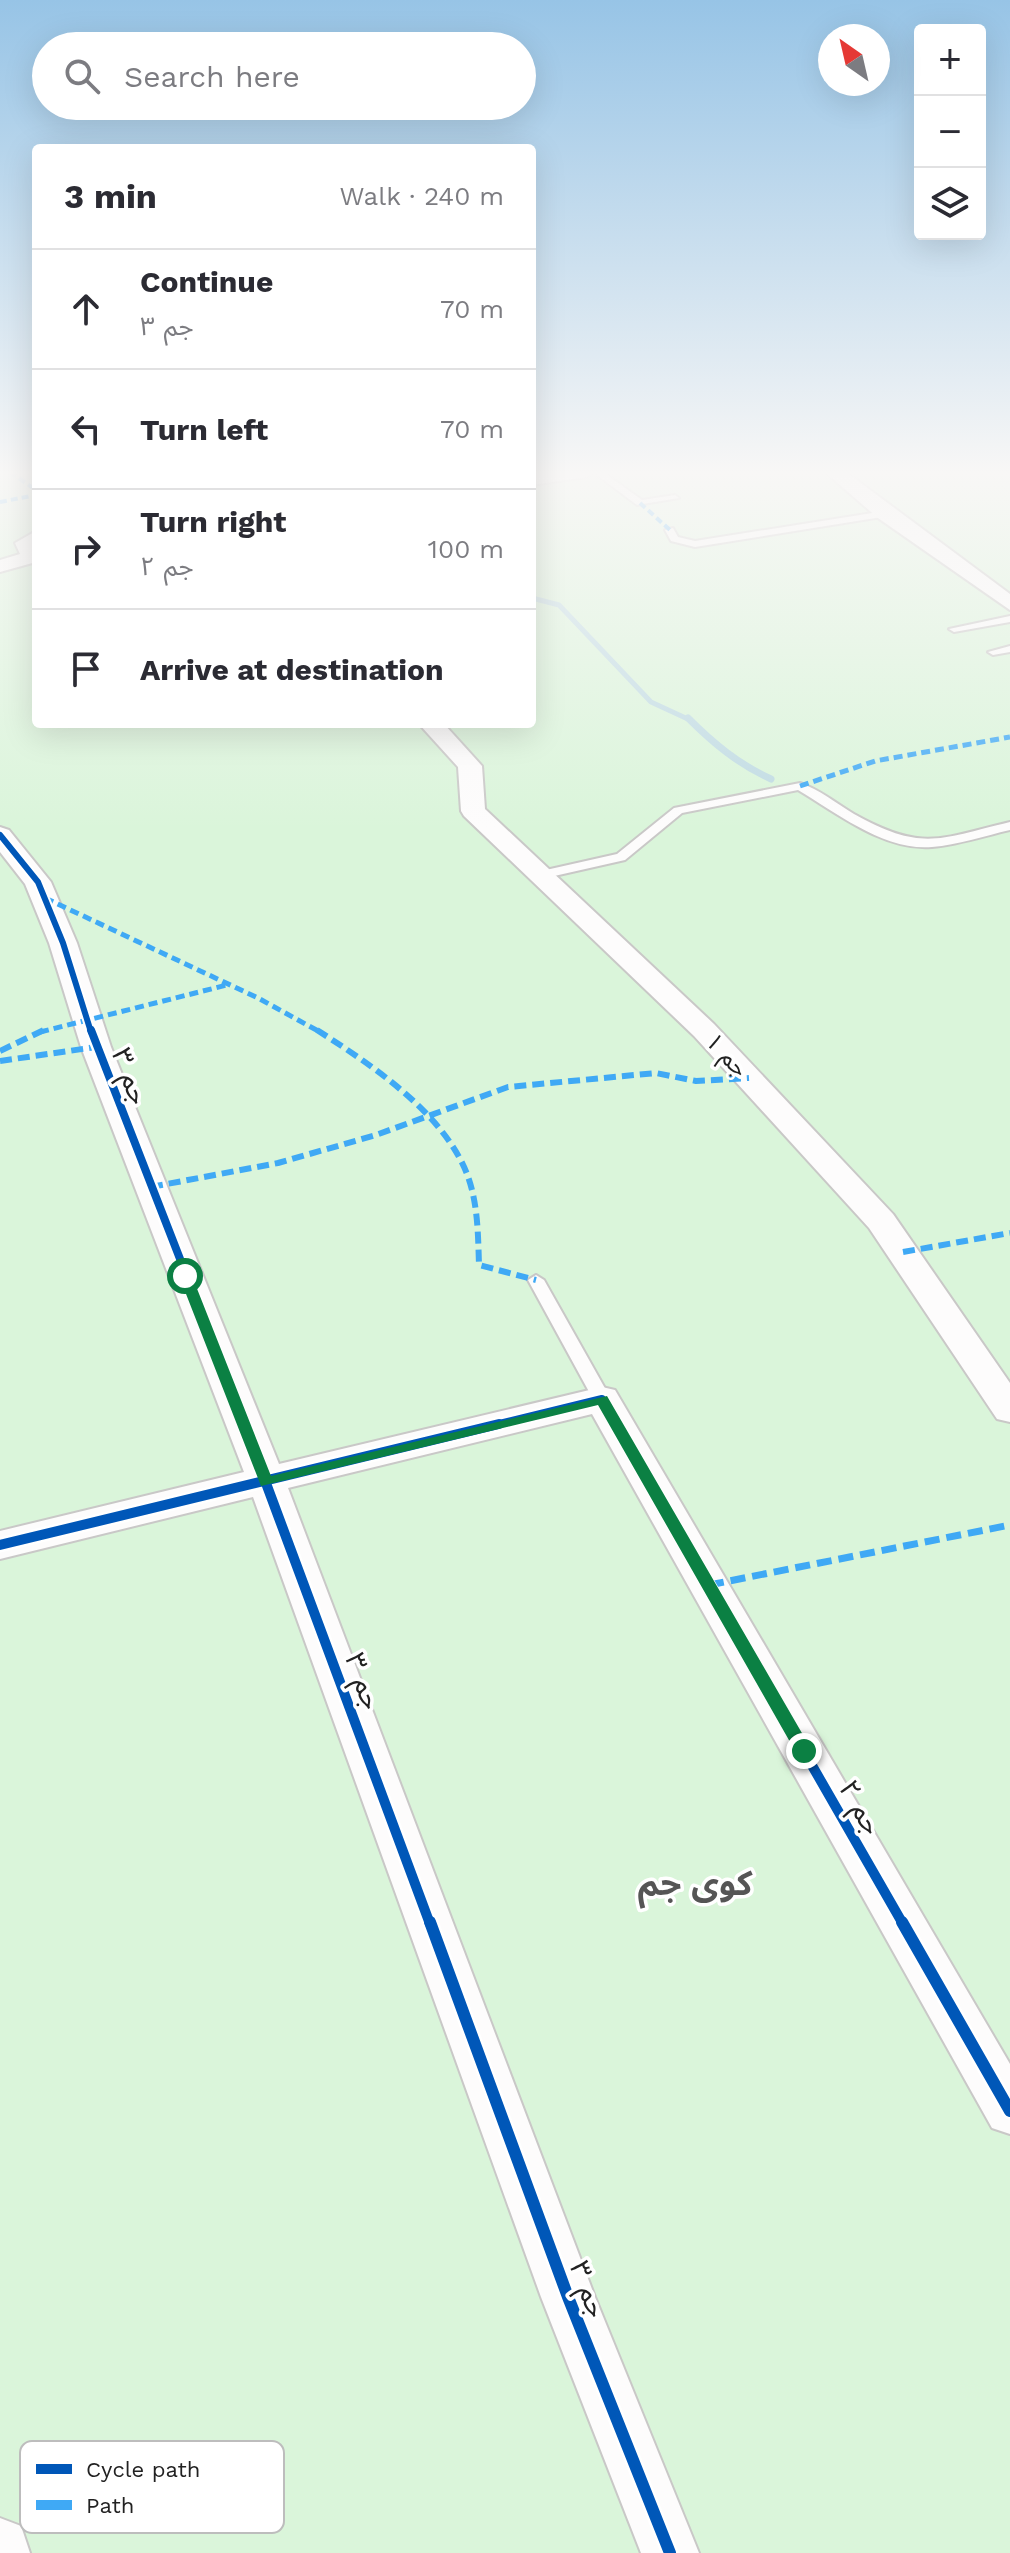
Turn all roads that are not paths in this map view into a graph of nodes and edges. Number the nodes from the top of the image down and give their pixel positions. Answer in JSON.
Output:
{"nodes":[{"id":1,"x":988,"y":591,"type":"edge"},
{"id":2,"x":1009,"y":607,"type":"edge"},
{"id":3,"x":954,"y":629,"type":"dead end"},
{"id":4,"x":1010,"y":649,"type":"edge"},
{"id":5,"x":993,"y":652,"type":"dead end"},
{"id":6,"x":435,"y":728,"type":"edge"},
{"id":7,"x":1010,"y":826,"type":"edge"},
{"id":8,"x":0,"y":835,"type":"edge"},
{"id":9,"x":541,"y":875,"type":"junction"},
{"id":10,"x":536,"y":1280,"type":"dead end"},
{"id":11,"x":602,"y":1399,"type":"junction"},
{"id":12,"x":1010,"y":1410,"type":"edge"},
{"id":13,"x":267,"y":1482,"type":"junction"},
{"id":14,"x":0,"y":1545,"type":"edge"},
{"id":15,"x":1010,"y":2111,"type":"edge"},
{"id":16,"x":0,"y":2547,"type":"edge"},
{"id":17,"x":1,"y":2553,"type":"edge"},
{"id":18,"x":670,"y":2553,"type":"edge"}],
"edges":[{"from":1,"to":2,"type":"street"},
{"from":2,"to":3,"type":"lane"},
{"from":4,"to":5,"type":"lane"},
{"from":6,"to":9,"type":"street","name":"جم ۱"},
{"from":7,"to":9,"type":"lane"},
{"from":8,"to":13,"type":"street","name":"جم ۳"},
{"from":9,"to":12,"type":"street","name":"جم ۱"},
{"from":10,"to":11,"type":"lane"},
{"from":11,"to":13,"type":"street"},
{"from":11,"to":15,"type":"street","name":"جم ۲"},
{"from":13,"to":14,"type":"street"},
{"from":13,"to":18,"type":"street","name":"جم ۳"},
{"from":16,"to":17,"type":"street"}]}
